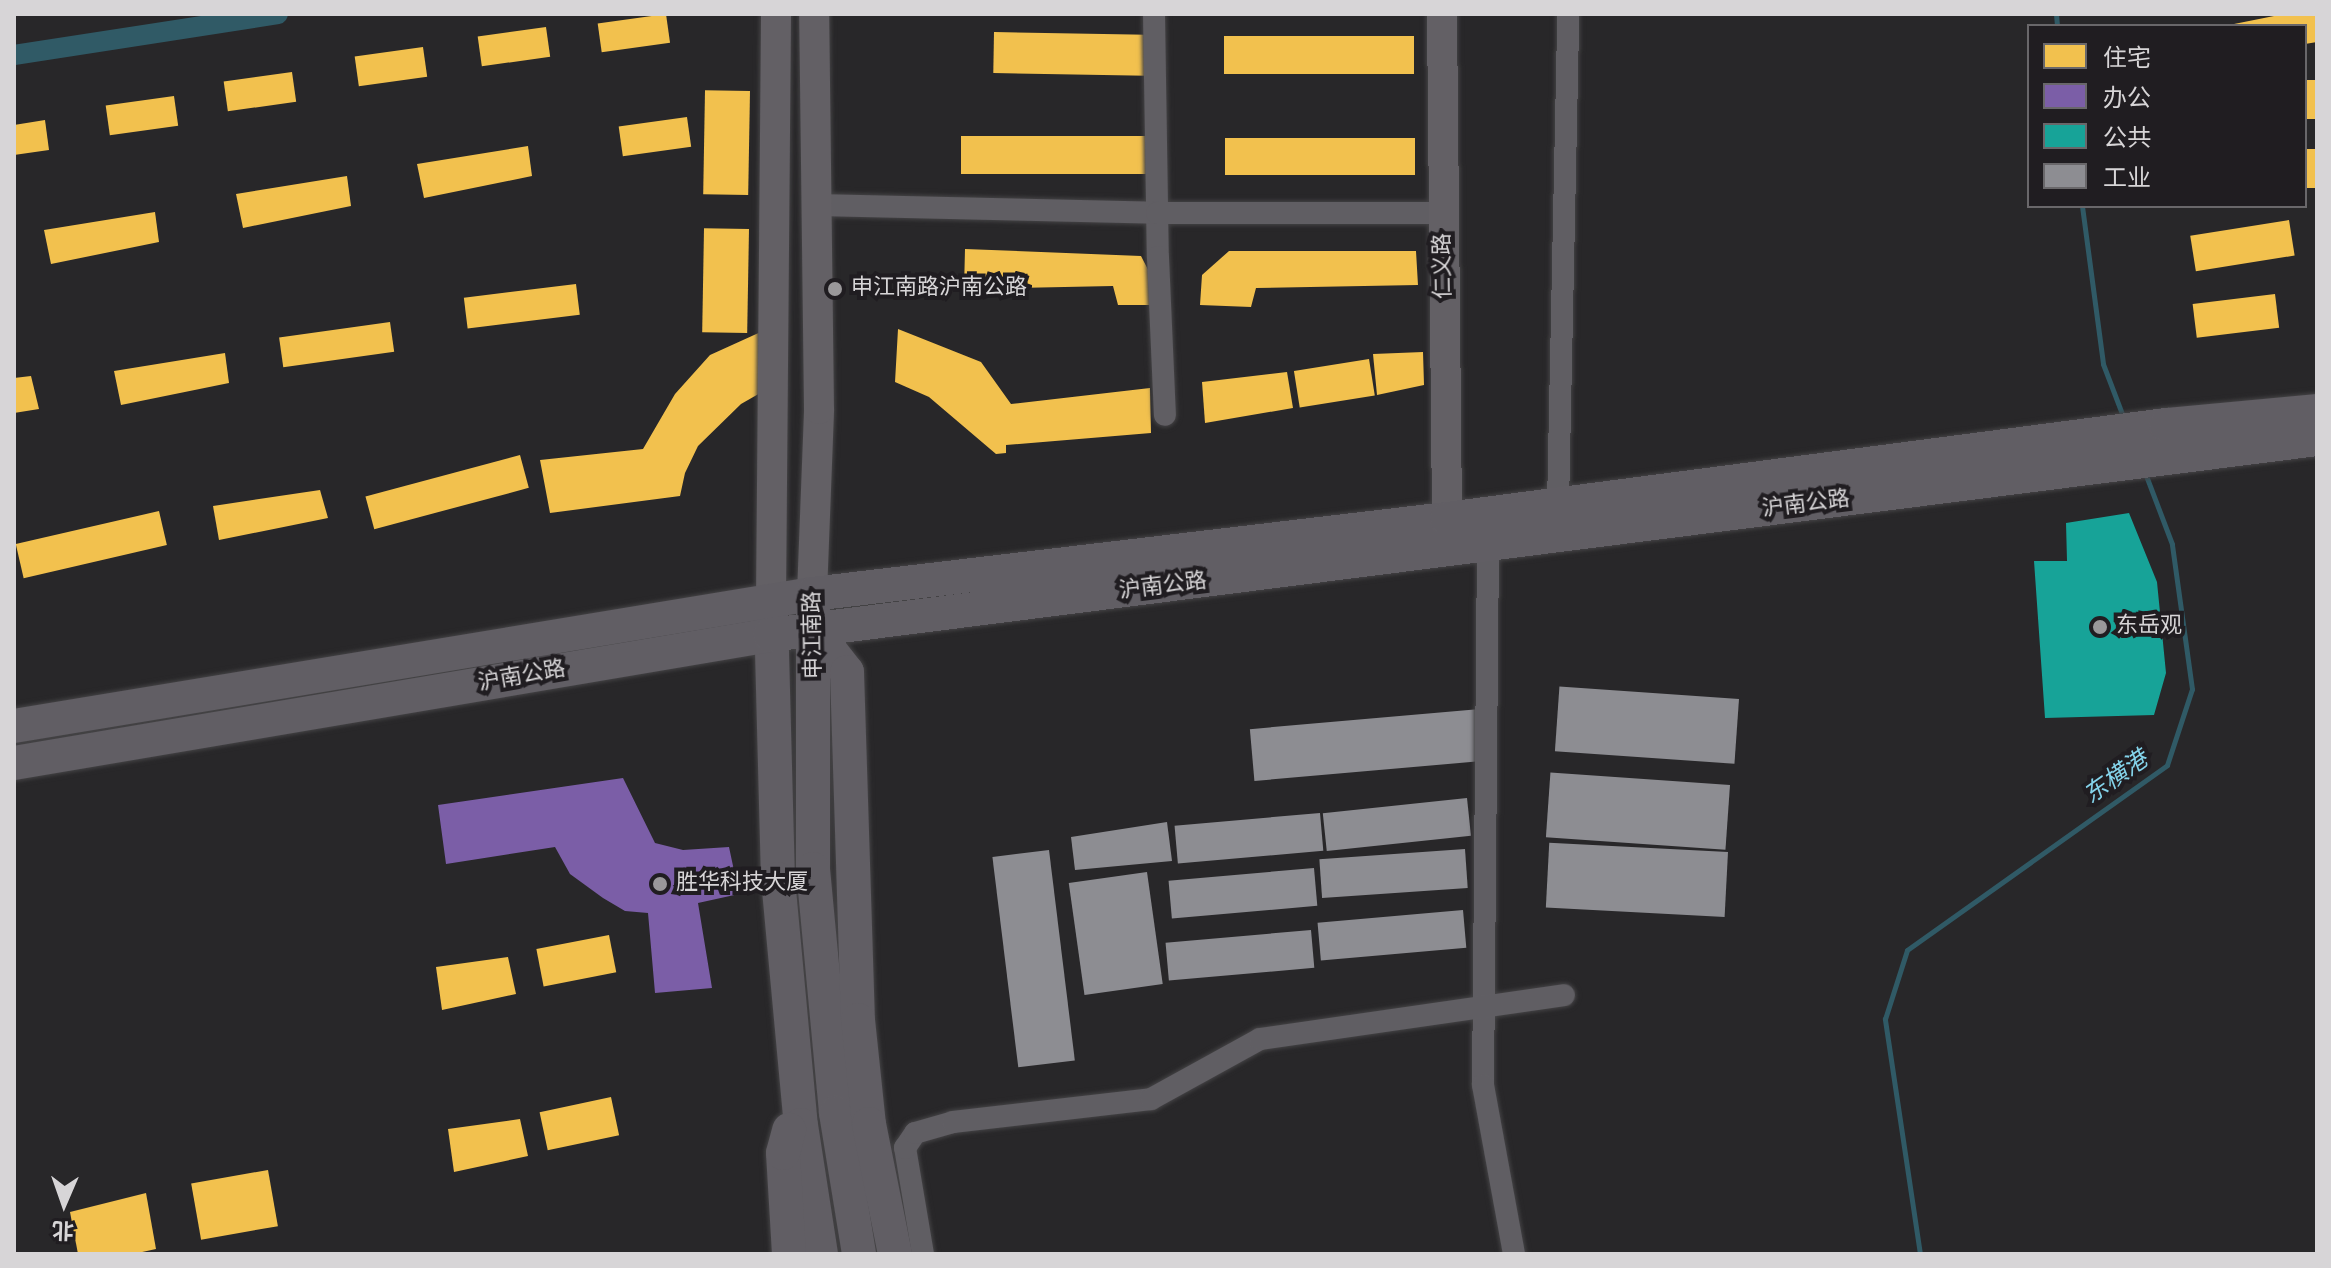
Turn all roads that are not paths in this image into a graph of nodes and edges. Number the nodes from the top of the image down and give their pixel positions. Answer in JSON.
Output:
{"nodes":[{"id":1,"x":776,"y":14,"type":"edge"},
{"id":2,"x":814,"y":14,"type":"edge"},
{"id":3,"x":1154,"y":14,"type":"edge"},
{"id":4,"x":1442,"y":14,"type":"edge"},
{"id":5,"x":1568,"y":14,"type":"edge"},
{"id":6,"x":817,"y":205,"type":"junction"},
{"id":7,"x":1157,"y":213,"type":"junction"},
{"id":8,"x":1444,"y":213,"type":"junction"},
{"id":9,"x":2317,"y":411,"type":"edge"},
{"id":10,"x":1165,"y":415,"type":"dead end"},
{"id":11,"x":2317,"y":439,"type":"edge"},
{"id":12,"x":1558,"y":505,"type":"junction"},
{"id":13,"x":1447,"y":519,"type":"junction"},
{"id":14,"x":1488,"y":546,"type":"junction"},
{"id":15,"x":812,"y":594,"type":"junction"},
{"id":16,"x":770,"y":618,"type":"junction"},
{"id":17,"x":815,"y":631,"type":"junction"},
{"id":18,"x":14,"y":726,"type":"edge"},
{"id":19,"x":14,"y":763,"type":"edge"},
{"id":20,"x":853,"y":951,"type":"junction"},
{"id":21,"x":1564,"y":995,"type":"dead end"},
{"id":22,"x":1484,"y":1007,"type":"junction"},
{"id":23,"x":798,"y":1099,"type":"junction"},
{"id":24,"x":836,"y":1113,"type":"junction"},
{"id":25,"x":789,"y":1254,"type":"edge"},
{"id":26,"x":821,"y":1254,"type":"edge"},
{"id":27,"x":859,"y":1254,"type":"edge"},
{"id":28,"x":895,"y":1254,"type":"edge"},
{"id":29,"x":923,"y":1254,"type":"edge"},
{"id":30,"x":1514,"y":1254,"type":"edge"}],
"edges":[{"from":1,"to":16,"type":"main road","name":"申江南路"},
{"from":2,"to":6,"type":"main road","name":"申江南路"},
{"from":3,"to":7,"type":"street"},
{"from":4,"to":8,"type":"main road","name":"仁义路"},
{"from":5,"to":12,"type":"street"},
{"from":6,"to":7,"type":"street"},
{"from":6,"to":15,"type":"main road","name":"申江南路"},
{"from":7,"to":8,"type":"street"},
{"from":7,"to":10,"type":"street"},
{"from":8,"to":13,"type":"main road","name":"仁义路"},
{"from":9,"to":12,"type":"main road","name":"沪南公路"},
{"from":11,"to":14,"type":"main road","name":"沪南公路"},
{"from":12,"to":13,"type":"main road","name":"沪南公路"},
{"from":13,"to":15,"type":"main road","name":"沪南公路"},
{"from":14,"to":17,"type":"main road","name":"沪南公路"},
{"from":14,"to":22,"type":"street"},
{"from":15,"to":16,"type":"main road","name":"沪南公路"},
{"from":15,"to":17,"type":"main road","name":"申江南路"},
{"from":16,"to":17,"type":"main road","name":"沪南公路"},
{"from":16,"to":18,"type":"main road","name":"沪南公路"},
{"from":16,"to":19,"type":"main road","name":"沪南公路"},
{"from":16,"to":23,"type":"main road","name":"申江南路"},
{"from":17,"to":20,"type":"main road"},
{"from":17,"to":24,"type":"main road","name":"申江南路"},
{"from":20,"to":24,"type":"main road"},
{"from":20,"to":28,"type":"main road"},
{"from":21,"to":22,"type":"street"},
{"from":22,"to":29,"type":"street"},
{"from":22,"to":30,"type":"street"},
{"from":23,"to":25,"type":"main road"},
{"from":23,"to":26,"type":"main road","name":"申江南路"},
{"from":24,"to":27,"type":"main road","name":"申江南路"}]}
